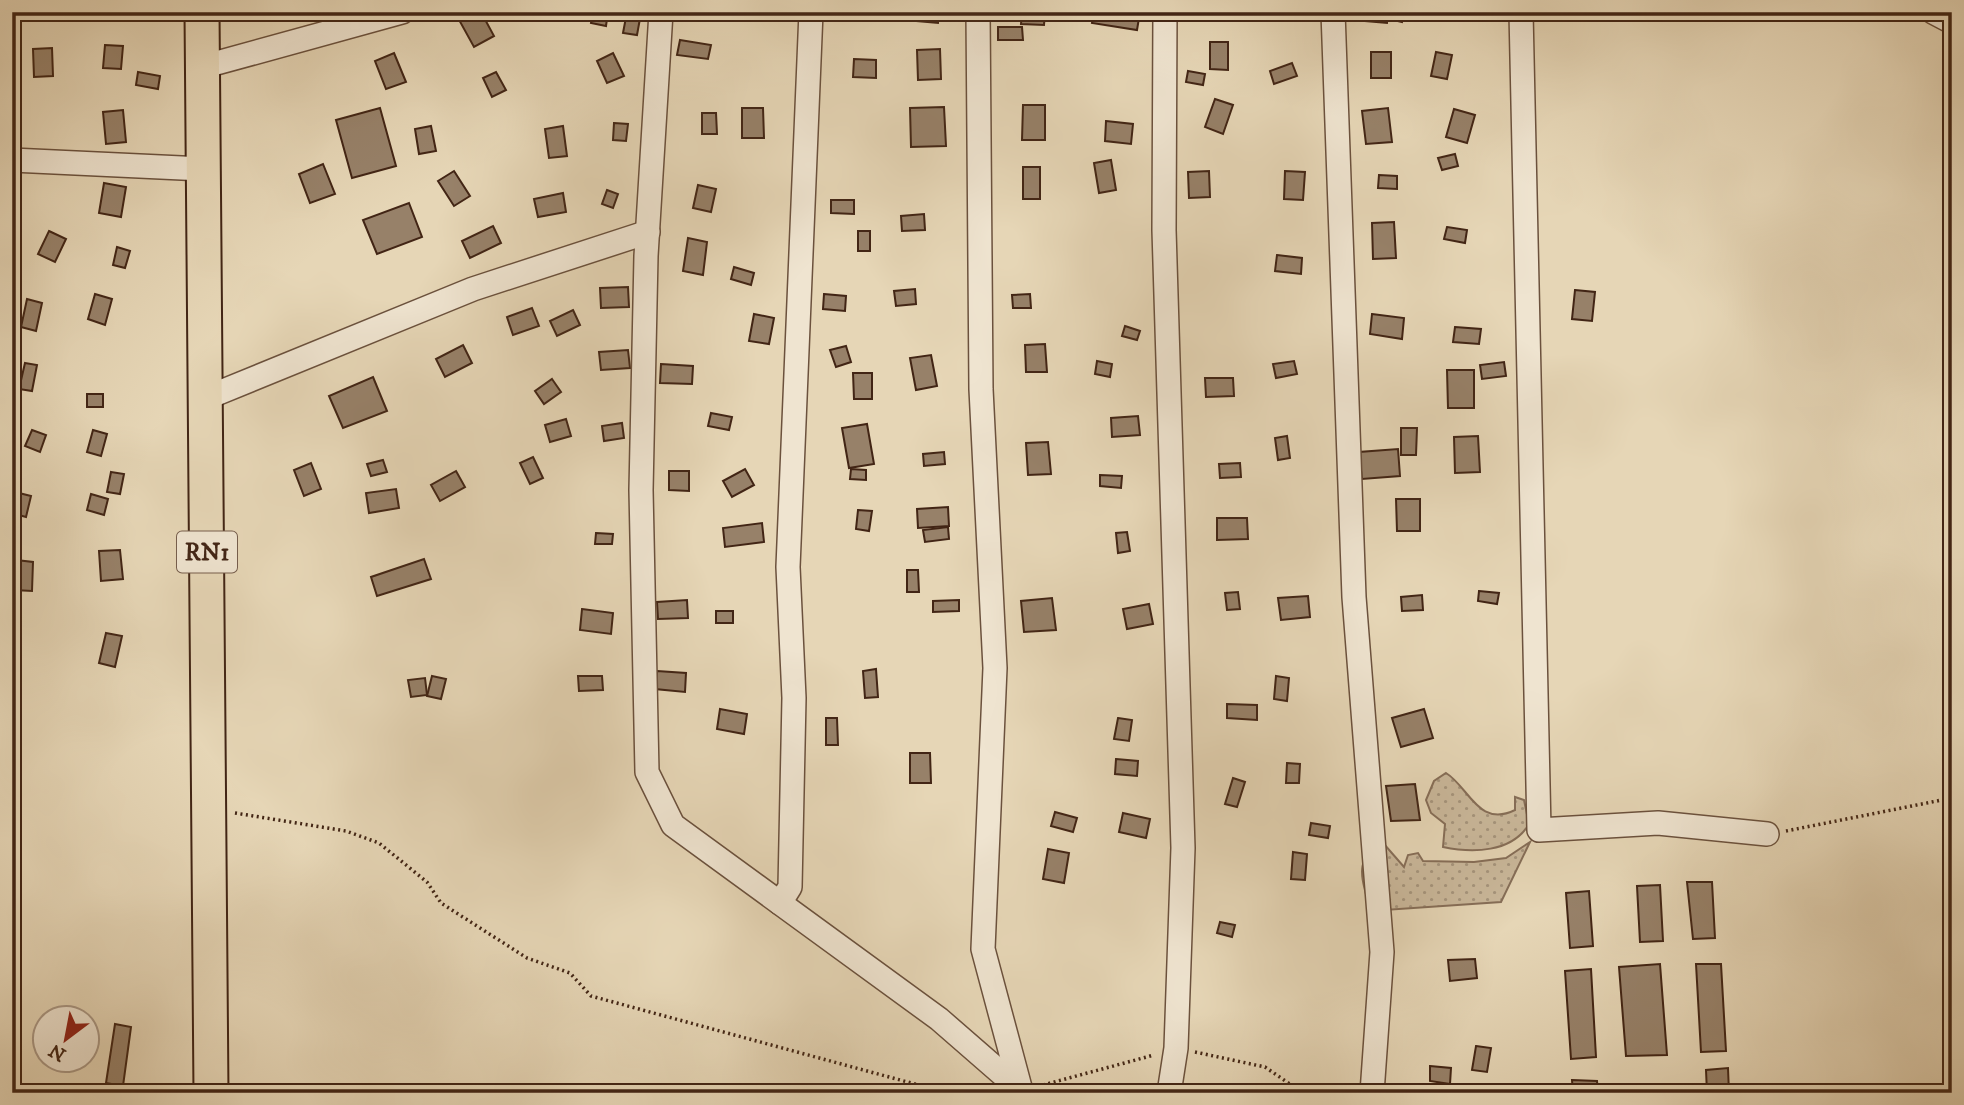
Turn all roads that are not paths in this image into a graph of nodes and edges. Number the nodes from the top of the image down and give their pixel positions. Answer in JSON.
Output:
{"nodes":[{"id":1,"x":202,"y":12,"type":"edge"},
{"id":2,"x":402,"y":12,"type":"edge"},
{"id":3,"x":661,"y":12,"type":"edge"},
{"id":4,"x":811,"y":12,"type":"edge"},
{"id":5,"x":978,"y":12,"type":"edge"},
{"id":6,"x":1165,"y":12,"type":"edge"},
{"id":7,"x":1333,"y":12,"type":"edge"},
{"id":8,"x":1521,"y":12,"type":"edge"},
{"id":9,"x":1933,"y":12,"type":"edge"},
{"id":10,"x":1952,"y":22,"type":"edge"},
{"id":11,"x":202,"y":67,"type":"junction"},
{"id":12,"x":12,"y":160,"type":"edge"},
{"id":13,"x":203,"y":169,"type":"junction"},
{"id":14,"x":648,"y":232,"type":"junction"},
{"id":15,"x":206,"y":398,"type":"junction"},
{"id":16,"x":1767,"y":834,"type":"road end"},
{"id":17,"x":780,"y":903,"type":"junction"},
{"id":18,"x":1023,"y":1092,"type":"edge"},
{"id":19,"x":211,"y":1093,"type":"edge"},
{"id":20,"x":1169,"y":1093,"type":"edge"},
{"id":21,"x":1372,"y":1093,"type":"edge"}],
"edges":[{"from":1,"to":11,"type":"highway","number":"RN1"},
{"from":2,"to":11,"type":"street"},
{"from":3,"to":14,"type":"street"},
{"from":4,"to":17,"type":"street"},
{"from":5,"to":18,"type":"street"},
{"from":6,"to":20,"type":"street"},
{"from":7,"to":21,"type":"street"},
{"from":8,"to":16,"type":"street"},
{"from":9,"to":10,"type":"street"},
{"from":11,"to":13,"type":"highway","number":"RN1"},
{"from":12,"to":13,"type":"street"},
{"from":13,"to":15,"type":"highway","number":"RN1"},
{"from":14,"to":15,"type":"street"},
{"from":14,"to":17,"type":"street"},
{"from":15,"to":19,"type":"highway","number":"RN1"},
{"from":17,"to":18,"type":"street"}]}
